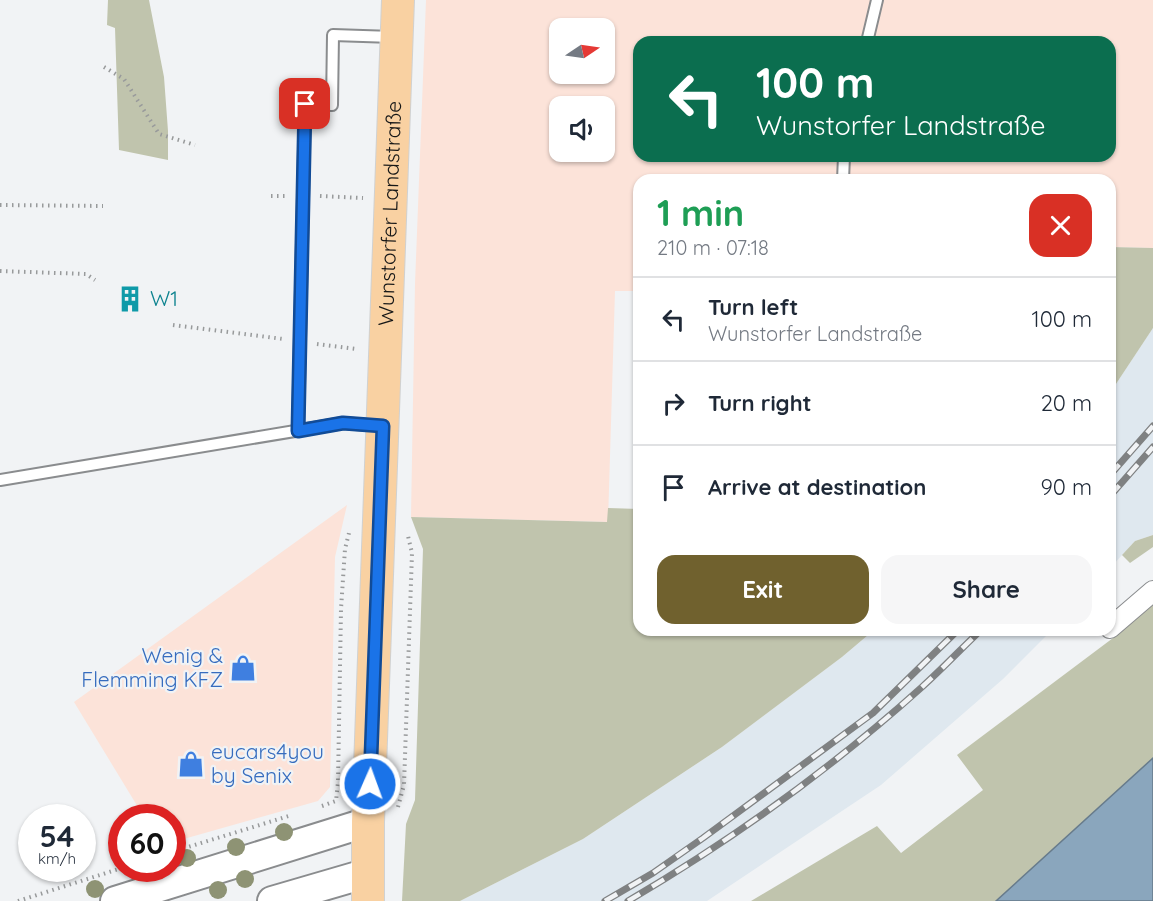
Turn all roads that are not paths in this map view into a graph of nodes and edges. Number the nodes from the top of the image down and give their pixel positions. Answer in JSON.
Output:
{"nodes":[{"id":1,"x":398,"y":0,"type":"edge"},
{"id":2,"x":877,"y":0,"type":"edge"},
{"id":3,"x":868,"y":36,"type":"edge"},
{"id":4,"x":396,"y":37,"type":"junction"},
{"id":5,"x":383,"y":426,"type":"junction"},
{"id":6,"x":298,"y":431,"type":"junction"},
{"id":7,"x":1,"y":476,"type":"edge"},
{"id":8,"x":1153,"y":591,"type":"edge"},
{"id":9,"x":1116,"y":623,"type":"edge"},
{"id":10,"x":368,"y":822,"type":"junction"},
{"id":11,"x":368,"y":887,"type":"edge"},
{"id":12,"x":115,"y":901,"type":"edge"},
{"id":13,"x":272,"y":901,"type":"edge"}],
"edges":[{"from":1,"to":4,"type":"main road","name":"Wunstorfer Landstraße"},
{"from":2,"to":3,"type":"lane"},
{"from":4,"to":5,"type":"main road","name":"Wunstorfer Landstraße"},
{"from":4,"to":6,"type":"lane"},
{"from":5,"to":6,"type":"lane"},
{"from":5,"to":10,"type":"main road","name":"Wunstorfer Landstraße"},
{"from":6,"to":7,"type":"lane"},
{"from":8,"to":9,"type":"street"},
{"from":10,"to":11,"type":"main road","name":"Wunstorfer Landstraße"},
{"from":10,"to":12,"type":"main road"},
{"from":11,"to":13,"type":"main road"}]}
